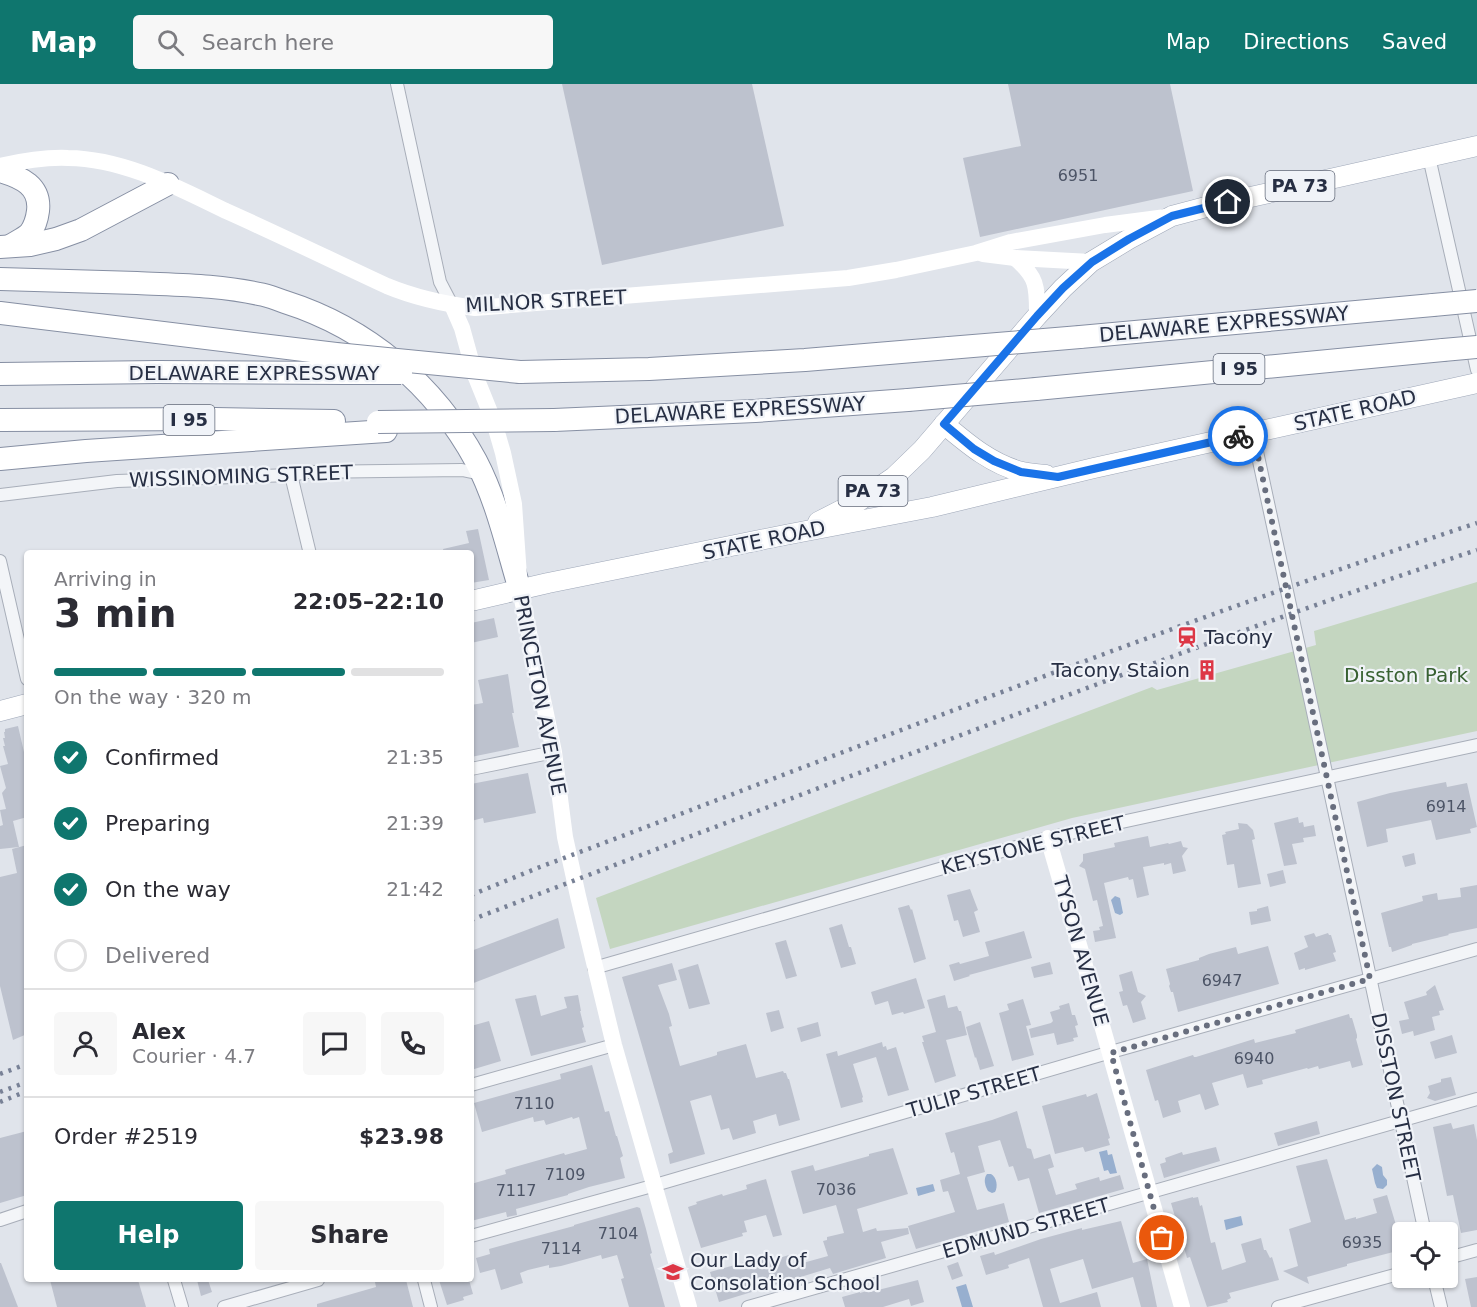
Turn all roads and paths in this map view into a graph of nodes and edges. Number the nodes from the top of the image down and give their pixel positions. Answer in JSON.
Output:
{"nodes":[{"id":1,"x":397,"y":84,"type":"edge"},
{"id":2,"x":1477,"y":146,"type":"edge"},
{"id":3,"x":1428,"y":157,"type":"junction"},
{"id":4,"x":0,"y":169,"type":"edge"},
{"id":5,"x":168,"y":184,"type":"junction"},
{"id":6,"x":1172,"y":216,"type":"junction"},
{"id":7,"x":5,"y":247,"type":"edge"},
{"id":8,"x":976,"y":253,"type":"junction"},
{"id":9,"x":1015,"y":258,"type":"junction"},
{"id":10,"x":1092,"y":262,"type":"junction"},
{"id":11,"x":0,"y":279,"type":"edge"},
{"id":12,"x":1477,"y":301,"type":"edge"},
{"id":13,"x":452,"y":305,"type":"junction"},
{"id":14,"x":0,"y":313,"type":"edge"},
{"id":15,"x":1037,"y":316,"type":"junction"},
{"id":16,"x":1477,"y":347,"type":"edge"},
{"id":17,"x":341,"y":364,"type":"junction"},
{"id":18,"x":1477,"y":370,"type":"edge"},
{"id":19,"x":0,"y":374,"type":"edge"},
{"id":20,"x":1477,"y":383,"type":"edge"},
{"id":21,"x":0,"y":420,"type":"edge"},
{"id":22,"x":944,"y":424,"type":"junction"},
{"id":23,"x":382,"y":427,"type":"junction"},
{"id":24,"x":1253,"y":433,"type":"junction"},
{"id":25,"x":0,"y":459,"type":"edge"},
{"id":26,"x":482,"y":474,"type":"junction"},
{"id":27,"x":291,"y":475,"type":"junction"},
{"id":28,"x":1058,"y":477,"type":"junction"},
{"id":29,"x":0,"y":495,"type":"edge"},
{"id":30,"x":785,"y":535,"type":"junction"},
{"id":31,"x":309,"y":550,"type":"edge"},
{"id":32,"x":0,"y":561,"type":"edge"},
{"id":33,"x":520,"y":590,"type":"junction"},
{"id":34,"x":474,"y":601,"type":"edge"},
{"id":35,"x":24,"y":666,"type":"edge"},
{"id":36,"x":24,"y":705,"type":"edge"},
{"id":37,"x":0,"y":711,"type":"edge"},
{"id":38,"x":1477,"y":745,"type":"edge"},
{"id":39,"x":554,"y":752,"type":"junction"},
{"id":40,"x":474,"y":768,"type":"edge"},
{"id":41,"x":1327,"y":777,"type":"junction"},
{"id":42,"x":1048,"y":838,"type":"junction"},
{"id":43,"x":1477,"y":948,"type":"edge"},
{"id":44,"x":594,"y":968,"type":"junction"},
{"id":45,"x":1370,"y":979,"type":"junction"},
{"id":46,"x":614,"y":1045,"type":"junction"},
{"id":47,"x":1111,"y":1053,"type":"junction"},
{"id":48,"x":474,"y":1084,"type":"edge"},
{"id":49,"x":1477,"y":1099,"type":"edge"},
{"id":50,"x":1401,"y":1121,"type":"junction"},
{"id":51,"x":654,"y":1185,"type":"junction"},
{"id":52,"x":1149,"y":1192,"type":"junction"},
{"id":53,"x":24,"y":1212,"type":"edge"},
{"id":54,"x":0,"y":1220,"type":"edge"},
{"id":55,"x":1423,"y":1222,"type":"edge"},
{"id":56,"x":474,"y":1235,"type":"edge"},
{"id":57,"x":1477,"y":1250,"type":"edge"},
{"id":58,"x":1458,"y":1255,"type":"edge"},
{"id":59,"x":1392,"y":1276,"type":"edge"},
{"id":60,"x":175,"y":1282,"type":"edge"},
{"id":61,"x":311,"y":1282,"type":"edge"},
{"id":62,"x":424,"y":1282,"type":"edge"},
{"id":63,"x":1436,"y":1288,"type":"edge"},
{"id":64,"x":182,"y":1307,"type":"edge"},
{"id":65,"x":224,"y":1307,"type":"edge"},
{"id":66,"x":431,"y":1307,"type":"edge"},
{"id":67,"x":689,"y":1307,"type":"edge"},
{"id":68,"x":748,"y":1307,"type":"edge"},
{"id":69,"x":1182,"y":1307,"type":"edge"},
{"id":70,"x":1278,"y":1307,"type":"edge"},
{"id":71,"x":1441,"y":1307,"type":"edge"}],
"edges":[{"from":1,"to":13,"type":"street","name":"PRINCETON AVENUE"},
{"from":2,"to":3,"type":"main road","number":"PA 73"},
{"from":3,"to":6,"type":"main road","number":"PA 73"},
{"from":3,"to":18,"type":"street"},
{"from":4,"to":5,"type":"main road","name":"MILNOR STREET"},
{"from":4,"to":7,"type":"highway"},
{"from":5,"to":7,"type":"highway"},
{"from":5,"to":13,"type":"main road","name":"MILNOR STREET"},
{"from":6,"to":8,"type":"main road","name":"MILNOR STREET"},
{"from":6,"to":10,"type":"main road","number":"PA 73"},
{"from":8,"to":9,"type":"main road","name":"MILNOR STREET"},
{"from":8,"to":13,"type":"main road","name":"MILNOR STREET"},
{"from":9,"to":10,"type":"main road","name":"MILNOR STREET"},
{"from":9,"to":15,"type":"main road"},
{"from":10,"to":15,"type":"main road","number":"PA 73"},
{"from":11,"to":26,"type":"highway"},
{"from":12,"to":17,"type":"highway","name":"DELAWARE EXPRESSWAY","number":"I 95","bridge":true},
{"from":13,"to":33,"type":"main road","name":"PRINCETON AVENUE"},
{"from":14,"to":17,"type":"highway"},
{"from":15,"to":22,"type":"main road","number":"PA 73"},
{"from":16,"to":23,"type":"highway","name":"DELAWARE EXPRESSWAY","number":"I 95","bridge":true},
{"from":17,"to":19,"type":"highway","name":"DELAWARE EXPRESSWAY","number":"I 95"},
{"from":20,"to":24,"type":"main road","name":"STATE ROAD"},
{"from":21,"to":23,"type":"highway","name":"DELAWARE EXPRESSWAY","number":"I 95"},
{"from":22,"to":28,"type":"main road","name":"STATE ROAD"},
{"from":22,"to":30,"type":"main road","number":"PA 73"},
{"from":23,"to":25,"type":"highway"},
{"from":24,"to":28,"type":"main road","name":"STATE ROAD"},
{"from":24,"to":41,"type":"street","name":"DISSTON STREET"},
{"from":26,"to":27,"type":"street","name":"WISSINOMING STREET"},
{"from":26,"to":33,"type":"highway"},
{"from":27,"to":29,"type":"street","name":"WISSINOMING STREET"},
{"from":27,"to":31,"type":"street"},
{"from":28,"to":30,"type":"main road","name":"STATE ROAD"},
{"from":30,"to":33,"type":"main road","name":"STATE ROAD","number":"PA 73"},
{"from":32,"to":35,"type":"street"},
{"from":33,"to":34,"type":"main road","name":"STATE ROAD","number":"PA 73"},
{"from":33,"to":39,"type":"main road","name":"PRINCETON AVENUE"},
{"from":36,"to":37,"type":"main road"},
{"from":38,"to":41,"type":"street","name":"KEYSTONE STREET"},
{"from":39,"to":40,"type":"street"},
{"from":39,"to":44,"type":"main road","name":"PRINCETON AVENUE"},
{"from":41,"to":42,"type":"street","name":"KEYSTONE STREET"},
{"from":41,"to":45,"type":"street","name":"DISSTON STREET"},
{"from":42,"to":44,"type":"street","name":"KEYSTONE STREET"},
{"from":42,"to":47,"type":"main road","name":"TYSON AVENUE"},
{"from":43,"to":45,"type":"street","name":"TULIP STREET"},
{"from":44,"to":46,"type":"main road","name":"PRINCETON AVENUE"},
{"from":45,"to":47,"type":"street","name":"TULIP STREET"},
{"from":45,"to":50,"type":"street","name":"DISSTON STREET"},
{"from":46,"to":48,"type":"street"},
{"from":46,"to":51,"type":"main road","name":"PRINCETON AVENUE"},
{"from":47,"to":51,"type":"street","name":"TULIP STREET"},
{"from":47,"to":52,"type":"main road","name":"TYSON AVENUE"},
{"from":49,"to":50,"type":"street","name":"EDMUND STREET"},
{"from":50,"to":52,"type":"street","name":"EDMUND STREET"},
{"from":50,"to":55,"type":"street","name":"DISSTON STREET"},
{"from":51,"to":56,"type":"street","name":"TULIP STREET"},
{"from":51,"to":67,"type":"main road","name":"PRINCETON AVENUE"},
{"from":52,"to":68,"type":"street","name":"EDMUND STREET"},
{"from":52,"to":69,"type":"main road","name":"TYSON AVENUE"},
{"from":53,"to":54,"type":"street"},
{"from":57,"to":58,"type":"street"},
{"from":59,"to":70,"type":"street"},
{"from":60,"to":64,"type":"street"},
{"from":61,"to":65,"type":"street"},
{"from":62,"to":66,"type":"street"},
{"from":63,"to":71,"type":"street"}]}
